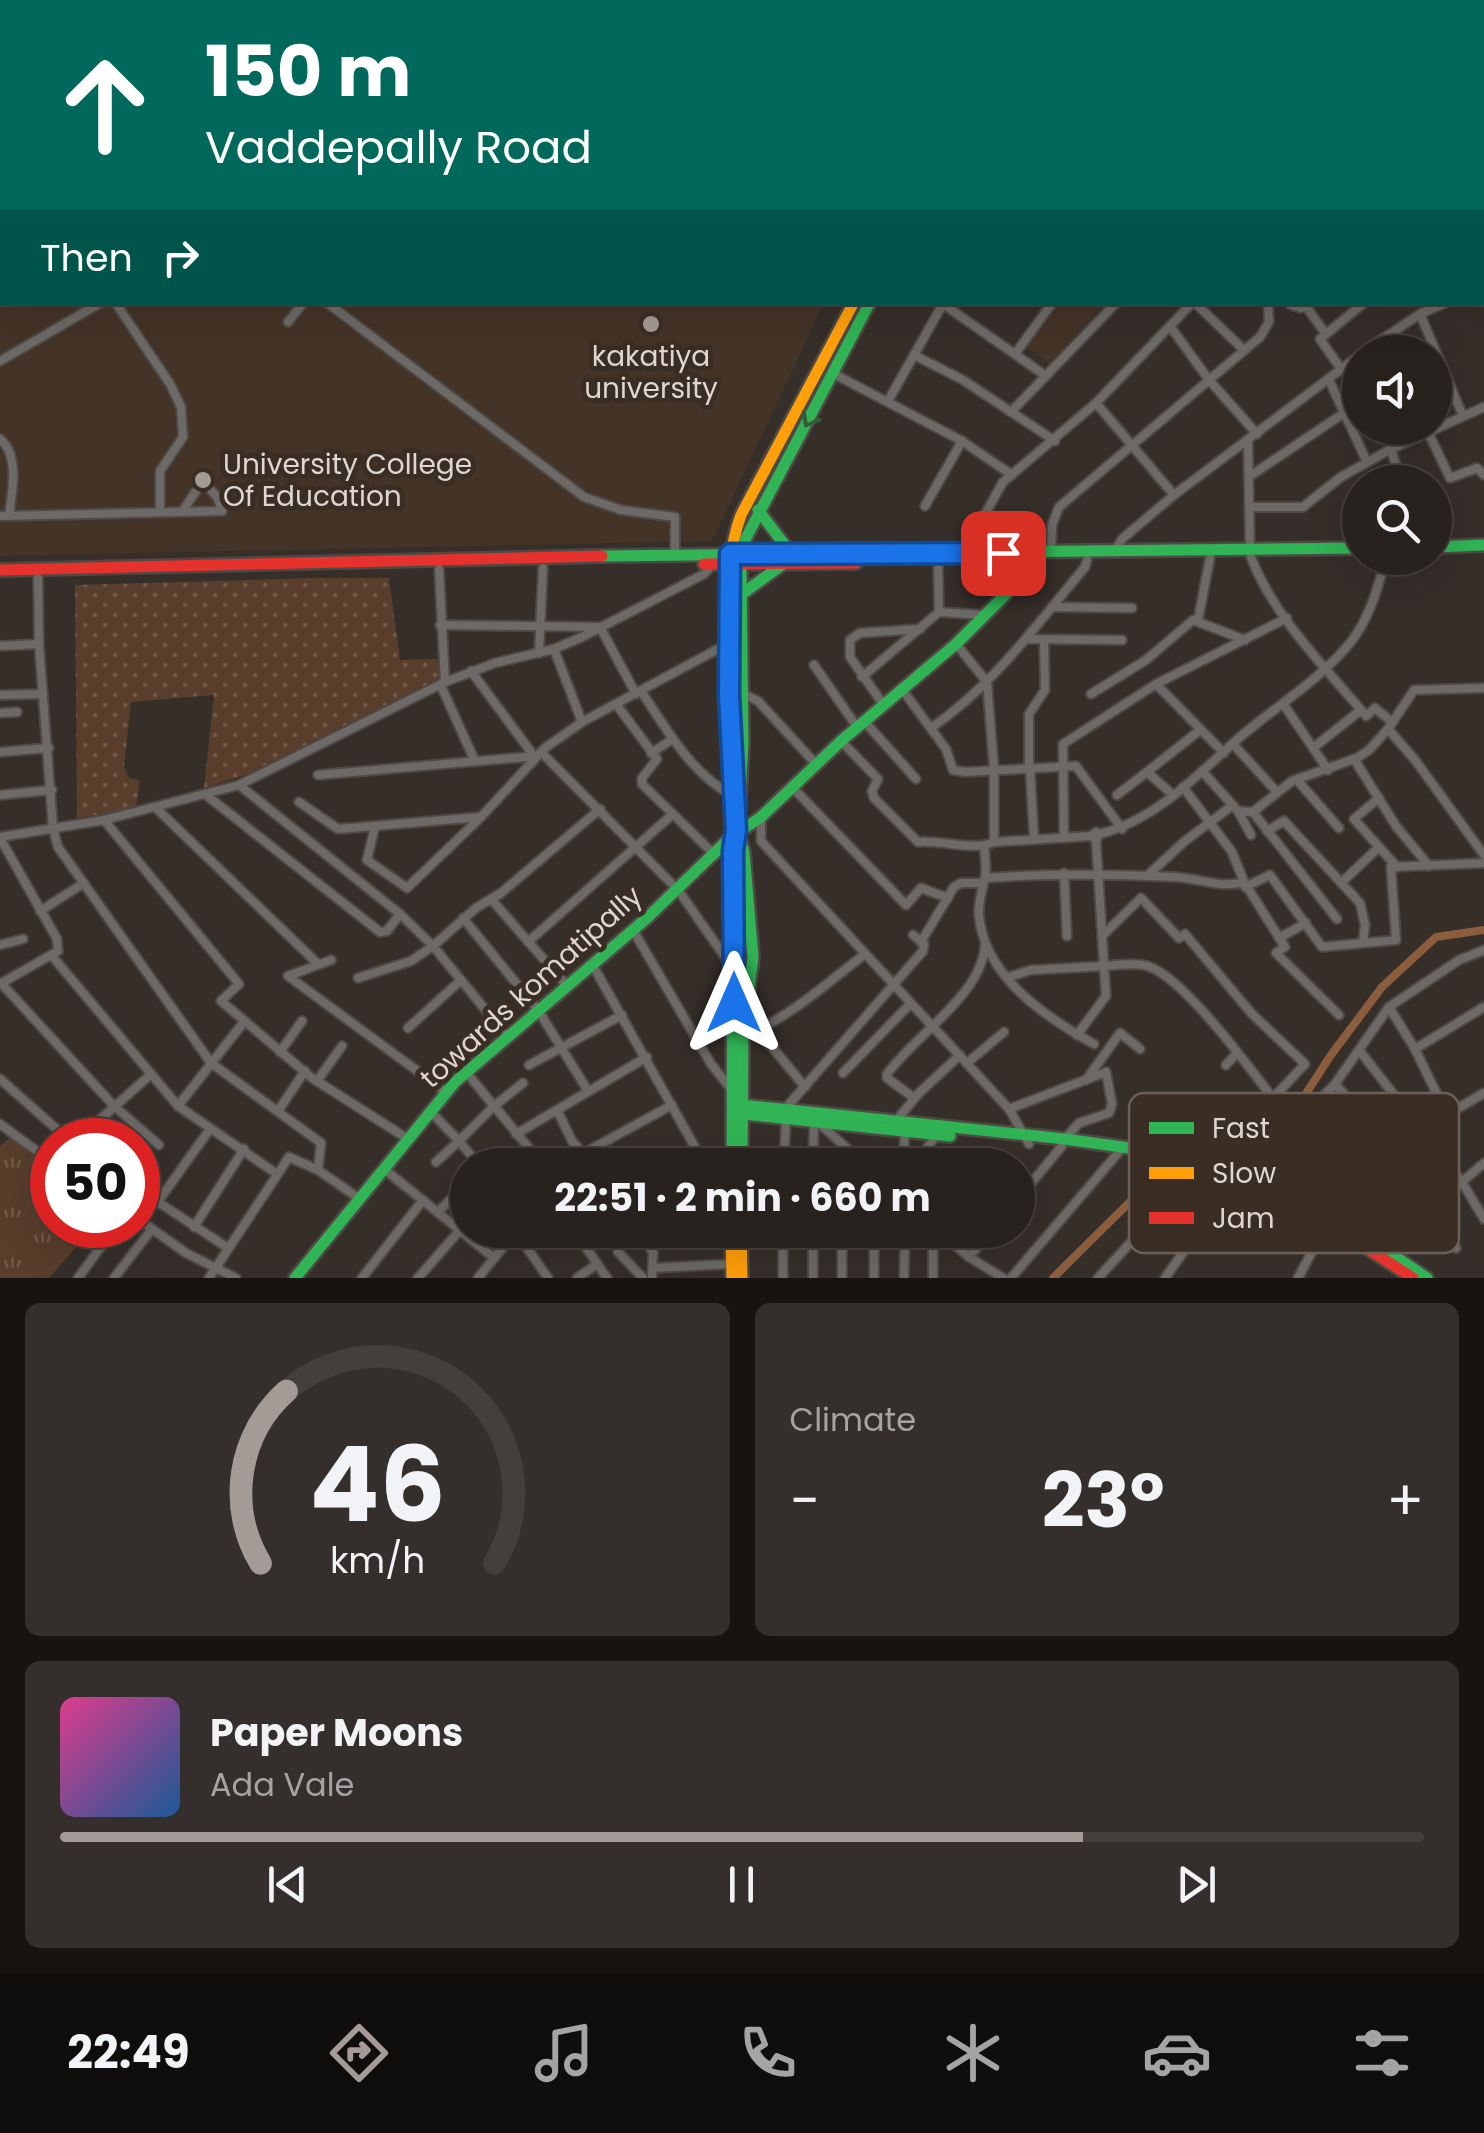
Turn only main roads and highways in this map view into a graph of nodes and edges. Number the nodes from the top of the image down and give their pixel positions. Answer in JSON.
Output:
{"nodes":[{"id":1,"x":852,"y":305,"type":"edge"},
{"id":2,"x":868,"y":305,"type":"edge"},
{"id":3,"x":758,"y":510,"type":"junction"},
{"id":4,"x":1484,"y":545,"type":"edge"},
{"id":5,"x":1452,"y":546,"type":"edge"},
{"id":6,"x":1342,"y":549,"type":"edge"},
{"id":7,"x":1484,"y":553,"type":"edge"},
{"id":8,"x":1250,"y":554,"type":"junction"},
{"id":9,"x":1452,"y":554,"type":"edge"},
{"id":10,"x":1342,"y":556,"type":"edge"},
{"id":11,"x":1028,"y":557,"type":"junction"},
{"id":12,"x":787,"y":559,"type":"junction"},
{"id":13,"x":730,"y":561,"type":"junction"},
{"id":14,"x":0,"y":570,"type":"edge"},
{"id":15,"x":0,"y":578,"type":"edge"},
{"id":16,"x":742,"y":594,"type":"junction"},
{"id":17,"x":737,"y":833,"type":"junction"},
{"id":18,"x":738,"y":1105,"type":"junction"},
{"id":19,"x":785,"y":1113,"type":"junction"},
{"id":20,"x":1028,"y":1141,"type":"junction"},
{"id":21,"x":1063,"y":1143,"type":"junction"},
{"id":22,"x":734,"y":1148,"type":"edge"},
{"id":23,"x":741,"y":1148,"type":"edge"},
{"id":24,"x":1129,"y":1149,"type":"edge"},
{"id":25,"x":1129,"y":1154,"type":"edge"},
{"id":26,"x":732,"y":1248,"type":"edge"},
{"id":27,"x":737,"y":1248,"type":"edge"},
{"id":28,"x":1383,"y":1253,"type":"edge"},
{"id":29,"x":1386,"y":1255,"type":"junction"},
{"id":30,"x":303,"y":1275,"type":"edge"},
{"id":31,"x":732,"y":1278,"type":"edge"},
{"id":32,"x":742,"y":1278,"type":"edge"},
{"id":33,"x":1413,"y":1278,"type":"edge"},
{"id":34,"x":1427,"y":1278,"type":"edge"}],
"edges":[{"from":1,"to":13,"type":"main road"},
{"from":2,"to":3,"type":"main road","one_way":true},
{"from":3,"to":12,"type":"main road"},
{"from":3,"to":13,"type":"main road"},
{"from":4,"to":5,"type":"main road"},
{"from":6,"to":8,"type":"main road"},
{"from":7,"to":9,"type":"main road"},
{"from":8,"to":10,"type":"main road"},
{"from":8,"to":11,"type":"main road"},
{"from":8,"to":11,"type":"main road"},
{"from":11,"to":12,"type":"main road"},
{"from":11,"to":12,"type":"main road"},
{"from":11,"to":17,"type":"main road","name":"towards komatipally"},
{"from":12,"to":13,"type":"main road"},
{"from":12,"to":16,"type":"main road"},
{"from":13,"to":14,"type":"main road"},
{"from":13,"to":15,"type":"main road"},
{"from":13,"to":16,"type":"main road"},
{"from":13,"to":17,"type":"main road"},
{"from":16,"to":17,"type":"main road"},
{"from":17,"to":18,"type":"main road"},
{"from":17,"to":18,"type":"main road"},
{"from":17,"to":30,"type":"main road","name":"towards komatipally"},
{"from":18,"to":19,"type":"main road"},
{"from":18,"to":22,"type":"main road"},
{"from":18,"to":23,"type":"main road"},
{"from":19,"to":20,"type":"main road"},
{"from":19,"to":20,"type":"main road"},
{"from":20,"to":21,"type":"main road"},
{"from":21,"to":24,"type":"main road"},
{"from":21,"to":25,"type":"main road"},
{"from":26,"to":31,"type":"main road"},
{"from":27,"to":32,"type":"main road"},
{"from":28,"to":29,"type":"main road"},
{"from":29,"to":33,"type":"main road"},
{"from":29,"to":34,"type":"main road"}]}
